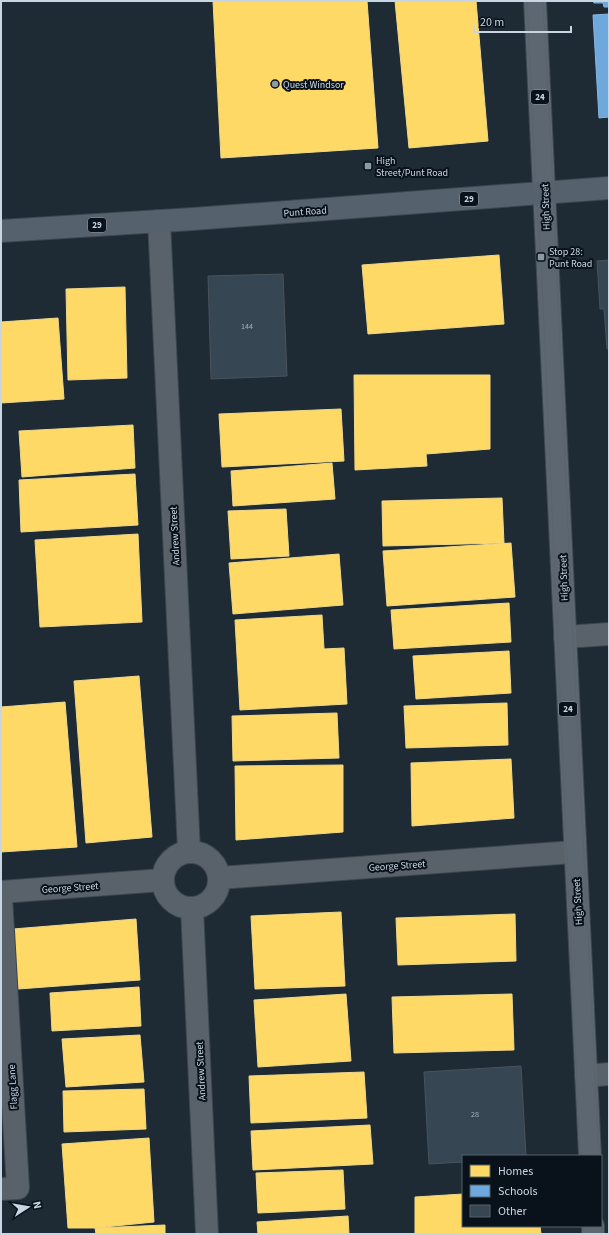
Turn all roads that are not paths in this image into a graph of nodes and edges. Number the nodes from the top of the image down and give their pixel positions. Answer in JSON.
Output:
{"nodes":[{"id":1,"x":535,"y":1,"type":"edge"},
{"id":2,"x":609,"y":188,"type":"edge"},
{"id":3,"x":544,"y":193,"type":"junction"},
{"id":4,"x":159,"y":221,"type":"junction"},
{"id":5,"x":1,"y":231,"type":"edge"},
{"id":6,"x":609,"y":634,"type":"edge"},
{"id":7,"x":565,"y":637,"type":"junction"},
{"id":8,"x":189,"y":851,"type":"junction"},
{"id":9,"x":574,"y":852,"type":"junction"},
{"id":10,"x":219,"y":878,"type":"junction"},
{"id":11,"x":162,"y":880,"type":"junction"},
{"id":12,"x":1,"y":892,"type":"edge"},
{"id":13,"x":1,"y":897,"type":"edge"},
{"id":14,"x":192,"y":908,"type":"junction"},
{"id":15,"x":609,"y":1074,"type":"edge"},
{"id":16,"x":586,"y":1076,"type":"junction"},
{"id":17,"x":590,"y":1155,"type":"edge"},
{"id":18,"x":1,"y":1189,"type":"edge"},
{"id":19,"x":207,"y":1234,"type":"edge"}],
"edges":[{"from":1,"to":3,"type":"main road","name":"High Street","number":"24"},
{"from":2,"to":3,"type":"highway","name":"Punt Road","number":"29"},
{"from":3,"to":4,"type":"highway","name":"Punt Road","number":"29"},
{"from":3,"to":7,"type":"main road","name":"High Street","number":"24"},
{"from":4,"to":5,"type":"highway","name":"Punt Road","number":"29"},
{"from":4,"to":8,"type":"street","name":"Andrew Street"},
{"from":6,"to":7,"type":"street"},
{"from":7,"to":9,"type":"main road","name":"High Street","number":"24"},
{"from":8,"to":10,"type":"street"},
{"from":8,"to":11,"type":"street"},
{"from":9,"to":10,"type":"street","name":"George Street"},
{"from":9,"to":16,"type":"main road","name":"High Street","number":"24"},
{"from":10,"to":14,"type":"street"},
{"from":11,"to":12,"type":"street","name":"George Street"},
{"from":11,"to":14,"type":"street"},
{"from":13,"to":18,"type":"street","name":"Flagg Lane"},
{"from":14,"to":19,"type":"street","name":"Andrew Street"},
{"from":15,"to":16,"type":"street"},
{"from":16,"to":17,"type":"main road","name":"High Street","number":"24"}]}
